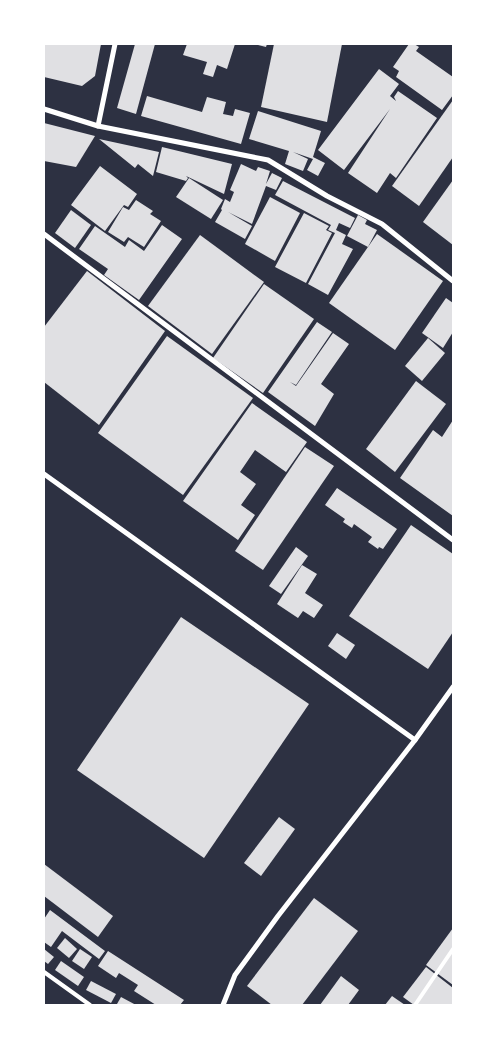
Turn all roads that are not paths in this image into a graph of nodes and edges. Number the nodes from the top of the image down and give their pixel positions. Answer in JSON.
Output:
{"nodes":[{"id":1,"x":115,"y":44,"type":"edge"},
{"id":2,"x":44,"y":110,"type":"edge"},
{"id":3,"x":98,"y":126,"type":"junction"},
{"id":4,"x":44,"y":234,"type":"edge"},
{"id":5,"x":453,"y":281,"type":"edge"},
{"id":6,"x":44,"y":474,"type":"edge"},
{"id":7,"x":453,"y":540,"type":"edge"},
{"id":8,"x":453,"y":687,"type":"edge"},
{"id":9,"x":415,"y":740,"type":"junction"},
{"id":10,"x":453,"y":949,"type":"edge"},
{"id":11,"x":44,"y":972,"type":"edge"},
{"id":12,"x":90,"y":1005,"type":"edge"},
{"id":13,"x":223,"y":1005,"type":"edge"},
{"id":14,"x":415,"y":1005,"type":"edge"}],
"edges":[{"from":1,"to":3,"type":"street"},
{"from":2,"to":3,"type":"street"},
{"from":3,"to":5,"type":"street"},
{"from":4,"to":7,"type":"street"},
{"from":6,"to":9,"type":"street"},
{"from":8,"to":9,"type":"street"},
{"from":9,"to":13,"type":"street"},
{"from":10,"to":14,"type":"lane"},
{"from":11,"to":12,"type":"lane"}]}
